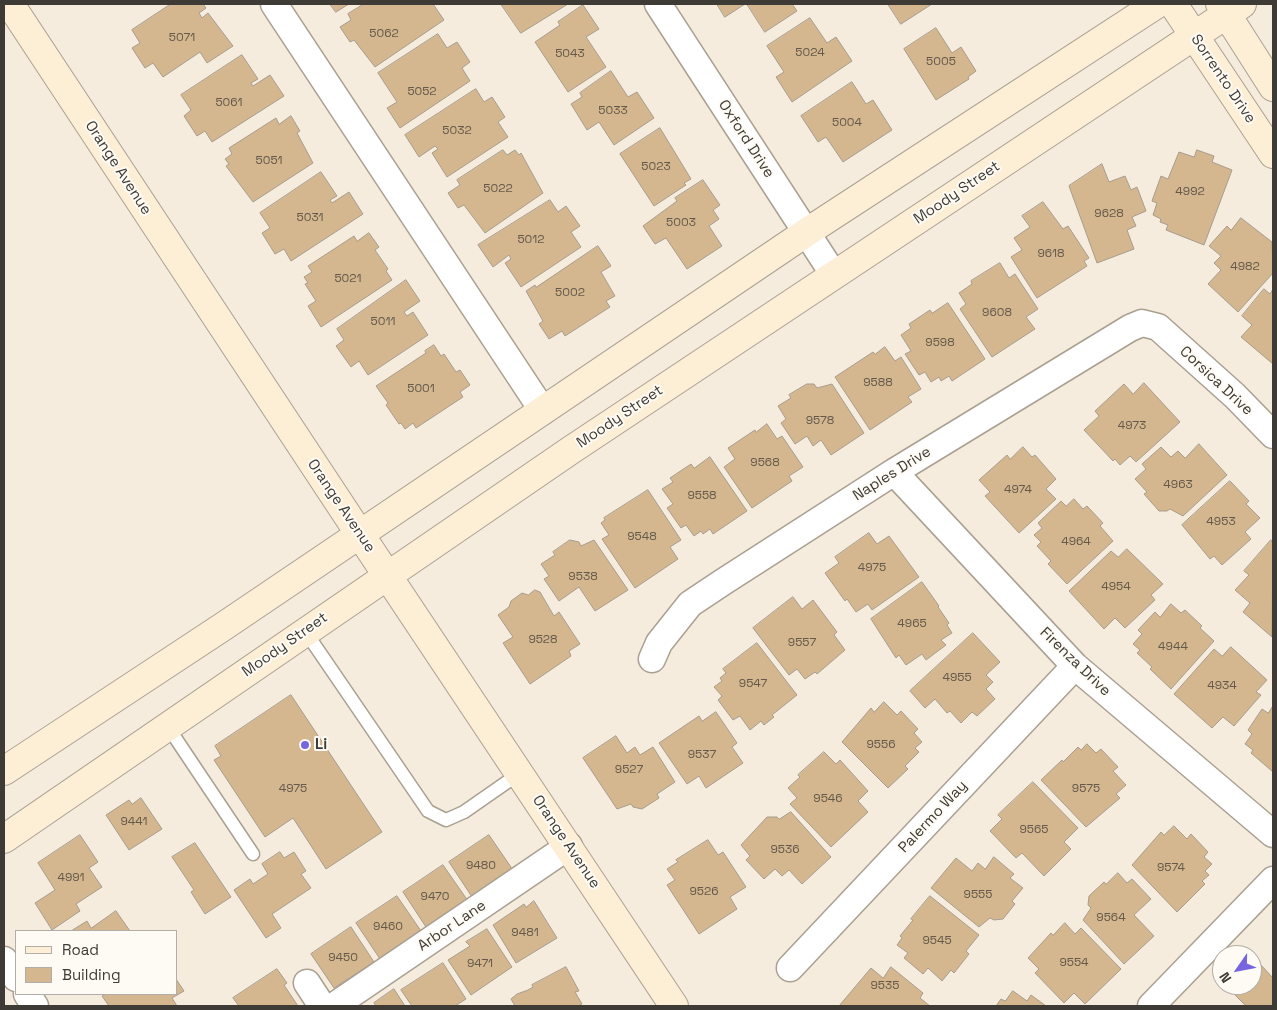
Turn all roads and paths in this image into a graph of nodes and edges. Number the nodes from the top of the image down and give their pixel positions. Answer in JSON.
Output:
{"nodes":[{"id":1,"x":10,"y":4,"type":"edge"},
{"id":2,"x":274,"y":4,"type":"edge"},
{"id":3,"x":658,"y":4,"type":"edge"},
{"id":4,"x":1157,"y":4,"type":"edge"},
{"id":5,"x":1173,"y":4,"type":"edge"},
{"id":6,"x":1229,"y":7,"type":"edge"},
{"id":7,"x":1194,"y":36,"type":"junction"},
{"id":8,"x":1273,"y":87,"type":"edge"},
{"id":9,"x":1273,"y":154,"type":"edge"},
{"id":10,"x":807,"y":232,"type":"junction"},
{"id":11,"x":834,"y":275,"type":"junction"},
{"id":12,"x":1158,"y":327,"type":"joint"},
{"id":13,"x":543,"y":411,"type":"junction"},
{"id":14,"x":1273,"y":436,"type":"edge"},
{"id":15,"x":894,"y":472,"type":"junction"},
{"id":16,"x":359,"y":533,"type":"junction"},
{"id":17,"x":388,"y":576,"type":"junction"},
{"id":18,"x":305,"y":630,"type":"junction"},
{"id":19,"x":652,"y":659,"type":"dead end"},
{"id":20,"x":1075,"y":666,"type":"junction"},
{"id":21,"x":168,"y":727,"type":"junction"},
{"id":22,"x":4,"y":771,"type":"edge"},
{"id":23,"x":520,"y":773,"type":"junction"},
{"id":24,"x":1273,"y":834,"type":"edge"},
{"id":25,"x":4,"y":839,"type":"edge"},
{"id":26,"x":569,"y":846,"type":"junction"},
{"id":27,"x":253,"y":854,"type":"dead end"},
{"id":28,"x":1273,"y":880,"type":"edge"},
{"id":29,"x":4,"y":960,"type":"edge"},
{"id":30,"x":790,"y":968,"type":"dead end"},
{"id":31,"x":15,"y":976,"type":"edge"},
{"id":32,"x":307,"y":983,"type":"dead end"},
{"id":33,"x":27,"y":995,"type":"edge"},
{"id":34,"x":35,"y":1006,"type":"edge"},
{"id":35,"x":322,"y":1006,"type":"edge"},
{"id":36,"x":334,"y":1006,"type":"edge"},
{"id":37,"x":674,"y":1006,"type":"edge"},
{"id":38,"x":1151,"y":1006,"type":"edge"}],
"edges":[{"from":1,"to":16,"type":"main road","name":"Orange Avenue"},
{"from":2,"to":13,"type":"street"},
{"from":3,"to":10,"type":"street","name":"Oxford Drive"},
{"from":4,"to":10,"type":"main road"},
{"from":5,"to":7,"type":"main road","name":"Sorrento Drive"},
{"from":6,"to":7,"type":"main road","name":"Moody Street"},
{"from":6,"to":8,"type":"main road"},
{"from":7,"to":9,"type":"main road","name":"Sorrento Drive"},
{"from":7,"to":11,"type":"main road","name":"Moody Street"},
{"from":10,"to":11,"type":"street","name":"Oxford Drive"},
{"from":10,"to":13,"type":"main road"},
{"from":11,"to":17,"type":"main road","name":"Moody Street"},
{"from":12,"to":14,"type":"street","name":"Corsica Drive"},
{"from":12,"to":15,"type":"street","name":"Naples Drive"},
{"from":13,"to":16,"type":"main road"},
{"from":15,"to":19,"type":"street","name":"Naples Drive"},
{"from":15,"to":20,"type":"street","name":"Firenza Drive"},
{"from":16,"to":17,"type":"main road","name":"Orange Avenue"},
{"from":16,"to":22,"type":"main road"},
{"from":17,"to":18,"type":"main road","name":"Moody Street"},
{"from":17,"to":23,"type":"main road","name":"Orange Avenue"},
{"from":18,"to":21,"type":"main road","name":"Moody Street"},
{"from":18,"to":23,"type":"lane"},
{"from":20,"to":24,"type":"street","name":"Firenza Drive"},
{"from":20,"to":30,"type":"street","name":"Palermo Way"},
{"from":21,"to":25,"type":"main road","name":"Moody Street"},
{"from":21,"to":27,"type":"lane"},
{"from":23,"to":26,"type":"main road","name":"Orange Avenue"},
{"from":26,"to":36,"type":"street","name":"Arbor Lane"},
{"from":26,"to":37,"type":"main road","name":"Orange Avenue"},
{"from":28,"to":38,"type":"street"},
{"from":29,"to":31,"type":"street"},
{"from":32,"to":35,"type":"street"},
{"from":33,"to":34,"type":"street"}]}
